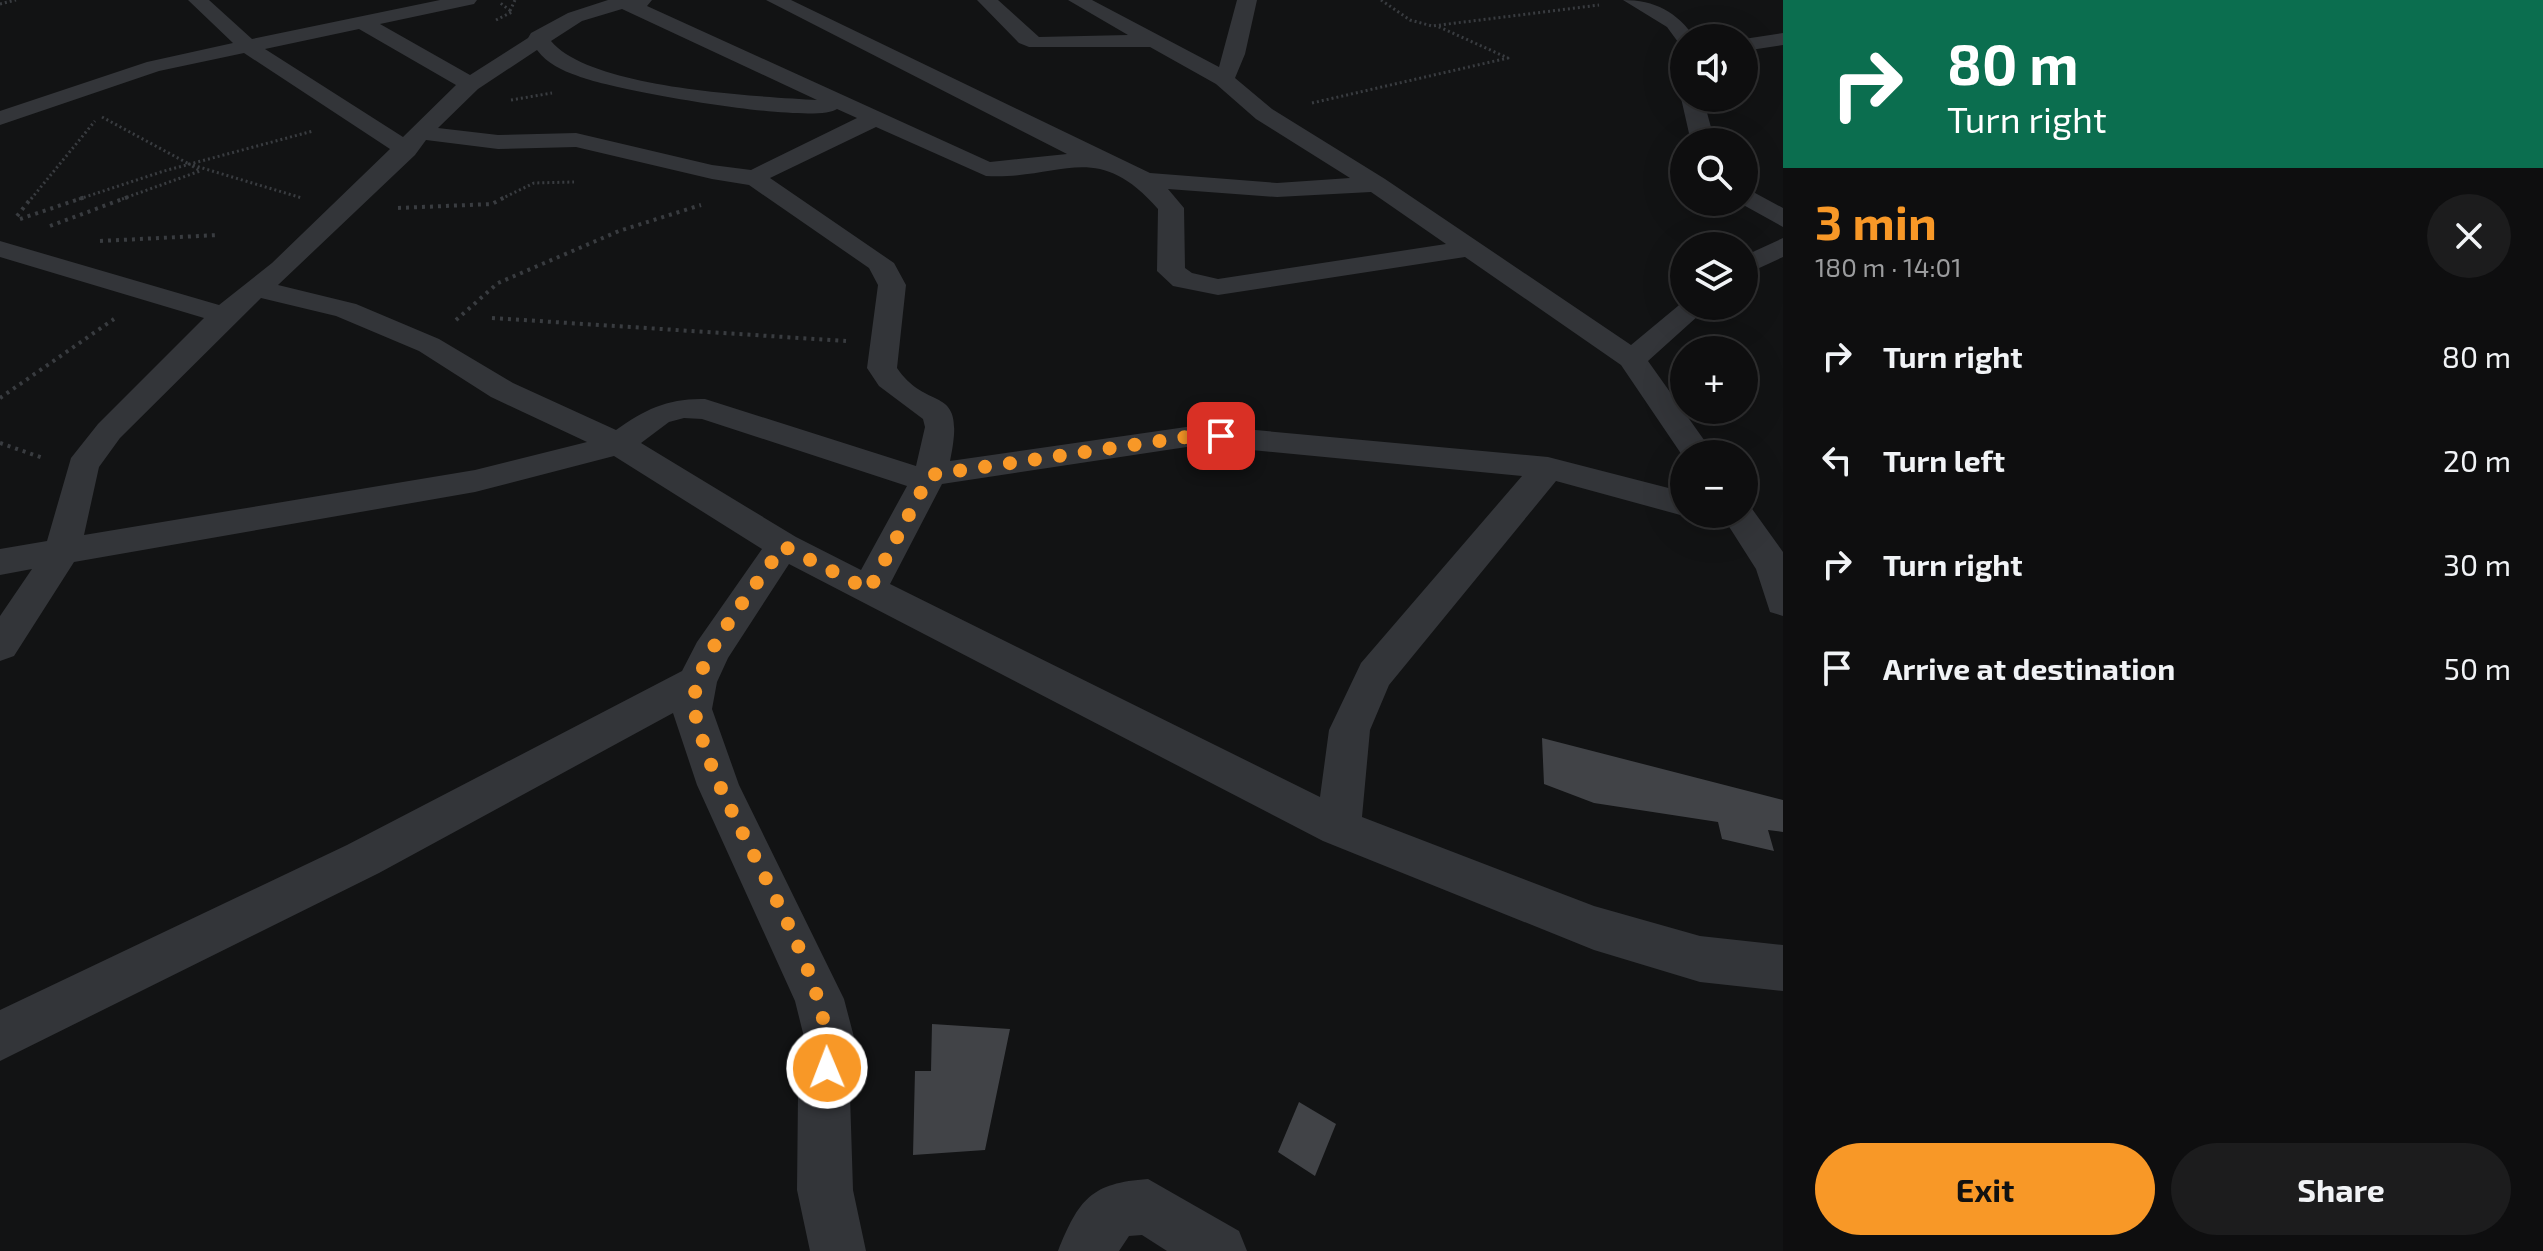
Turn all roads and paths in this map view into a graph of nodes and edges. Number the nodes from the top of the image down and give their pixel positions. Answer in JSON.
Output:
{"nodes":[{"id":1,"x":16,"y":0,"type":"edge"},
{"id":2,"x":198,"y":0,"type":"edge"},
{"id":3,"x":467,"y":0,"type":"edge"},
{"id":4,"x":515,"y":0,"type":"edge"},
{"id":5,"x":666,"y":0,"type":"edge"},
{"id":6,"x":776,"y":0,"type":"edge"},
{"id":7,"x":987,"y":0,"type":"edge"},
{"id":8,"x":1078,"y":0,"type":"edge"},
{"id":9,"x":1247,"y":0,"type":"edge"},
{"id":10,"x":1381,"y":0,"type":"edge"},
{"id":11,"x":1634,"y":0,"type":"edge"},
{"id":12,"x":621,"y":1,"type":"edge"},
{"id":13,"x":0,"y":4,"type":"edge"},
{"id":14,"x":510,"y":11,"type":"dead end"},
{"id":15,"x":365,"y":24,"type":"junction"},
{"id":16,"x":1675,"y":24,"type":"edge"},
{"id":17,"x":1437,"y":26,"type":"junction"},
{"id":18,"x":538,"y":37,"type":"junction"},
{"id":19,"x":1783,"y":39,"type":"edge"},
{"id":20,"x":1149,"y":41,"type":"junction"},
{"id":21,"x":1758,"y":43,"type":"edge"},
{"id":22,"x":250,"y":48,"type":"junction"},
{"id":23,"x":1224,"y":79,"type":"junction"},
{"id":24,"x":470,"y":84,"type":"junction"},
{"id":25,"x":863,"y":114,"type":"junction"},
{"id":26,"x":1264,"y":114,"type":"junction"},
{"id":27,"x":0,"y":118,"type":"edge"},
{"id":28,"x":358,"y":119,"type":"junction"},
{"id":29,"x":415,"y":142,"type":"junction"},
{"id":30,"x":1092,"y":157,"type":"junction"},
{"id":31,"x":189,"y":164,"type":"junction"},
{"id":32,"x":1146,"y":180,"type":"junction"},
{"id":33,"x":574,"y":182,"type":"dead end"},
{"id":34,"x":760,"y":182,"type":"junction"},
{"id":35,"x":1376,"y":184,"type":"junction"},
{"id":36,"x":1758,"y":204,"type":"edge"},
{"id":37,"x":341,"y":210,"type":"junction"},
{"id":38,"x":1783,"y":219,"type":"edge"},
{"id":39,"x":11,"y":229,"type":"edge"},
{"id":40,"x":43,"y":229,"type":"dead end"},
{"id":41,"x":219,"y":235,"type":"dead end"},
{"id":42,"x":94,"y":241,"type":"dead end"},
{"id":43,"x":1783,"y":246,"type":"edge"},
{"id":44,"x":1471,"y":248,"type":"junction"},
{"id":45,"x":1758,"y":259,"type":"edge"},
{"id":46,"x":256,"y":288,"type":"junction"},
{"id":47,"x":150,"y":294,"type":"junction"},
{"id":48,"x":224,"y":315,"type":"junction"},
{"id":49,"x":492,"y":318,"type":"dead end"},
{"id":50,"x":1678,"y":320,"type":"edge"},
{"id":51,"x":847,"y":341,"type":"dead end"},
{"id":52,"x":429,"y":345,"type":"junction"},
{"id":53,"x":1632,"y":359,"type":"junction"},
{"id":54,"x":0,"y":398,"type":"edge"},
{"id":55,"x":1688,"y":440,"type":"edge"},
{"id":56,"x":0,"y":443,"type":"edge"},
{"id":57,"x":619,"y":444,"type":"junction"},
{"id":58,"x":54,"y":461,"type":"dead end"},
{"id":59,"x":1548,"y":468,"type":"junction"},
{"id":60,"x":929,"y":478,"type":"junction"},
{"id":61,"x":1670,"y":500,"type":"edge"},
{"id":62,"x":1743,"y":528,"type":"edge"},
{"id":63,"x":783,"y":546,"type":"junction"},
{"id":64,"x":62,"y":552,"type":"junction"},
{"id":65,"x":0,"y":562,"type":"edge"},
{"id":66,"x":1780,"y":580,"type":"edge"},
{"id":67,"x":869,"y":590,"type":"junction"},
{"id":68,"x":0,"y":646,"type":"edge"},
{"id":69,"x":697,"y":682,"type":"junction"},
{"id":70,"x":1339,"y":828,"type":"junction"},
{"id":71,"x":1783,"y":968,"type":"edge"},
{"id":72,"x":0,"y":1036,"type":"edge"},
{"id":73,"x":838,"y":1251,"type":"edge"},
{"id":74,"x":1086,"y":1251,"type":"edge"},
{"id":75,"x":1219,"y":1251,"type":"edge"}],
"edges":[{"from":1,"to":13,"type":"path"},
{"from":2,"to":22,"type":"street"},
{"from":3,"to":15,"type":"street"},
{"from":4,"to":14,"type":"path"},
{"from":5,"to":12,"type":"street"},
{"from":6,"to":30,"type":"street"},
{"from":7,"to":20,"type":"street"},
{"from":8,"to":20,"type":"street"},
{"from":9,"to":23,"type":"street"},
{"from":10,"to":17,"type":"path"},
{"from":11,"to":16,"type":"street"},
{"from":11,"to":17,"type":"path"},
{"from":12,"to":18,"type":"street"},
{"from":12,"to":25,"type":"street"},
{"from":15,"to":22,"type":"street"},
{"from":15,"to":24,"type":"street"},
{"from":17,"to":26,"type":"path"},
{"from":18,"to":24,"type":"street"},
{"from":18,"to":25,"type":"street"},
{"from":19,"to":21,"type":"street"},
{"from":20,"to":23,"type":"street"},
{"from":22,"to":27,"type":"street"},
{"from":22,"to":28,"type":"street"},
{"from":23,"to":26,"type":"street"},
{"from":24,"to":29,"type":"street"},
{"from":25,"to":30,"type":"street"},
{"from":25,"to":34,"type":"street"},
{"from":26,"to":35,"type":"street"},
{"from":28,"to":29,"type":"street"},
{"from":28,"to":31,"type":"path"},
{"from":29,"to":34,"type":"street"},
{"from":29,"to":37,"type":"street"},
{"from":30,"to":32,"type":"street"},
{"from":31,"to":37,"type":"path"},
{"from":31,"to":39,"type":"path"},
{"from":31,"to":39,"type":"path"},
{"from":31,"to":40,"type":"path"},
{"from":32,"to":35,"type":"street"},
{"from":32,"to":44,"type":"street"},
{"from":33,"to":37,"type":"path"},
{"from":34,"to":52,"type":"path"},
{"from":34,"to":60,"type":"street"},
{"from":35,"to":44,"type":"street"},
{"from":36,"to":38,"type":"street"},
{"from":37,"to":46,"type":"street"},
{"from":39,"to":47,"type":"street"},
{"from":41,"to":42,"type":"path"},
{"from":43,"to":45,"type":"street"},
{"from":44,"to":53,"type":"street"},
{"from":46,"to":48,"type":"street"},
{"from":46,"to":52,"type":"street"},
{"from":47,"to":48,"type":"street"},
{"from":47,"to":54,"type":"path"},
{"from":48,"to":64,"type":"street"},
{"from":49,"to":51,"type":"path"},
{"from":50,"to":53,"type":"street"},
{"from":52,"to":57,"type":"street"},
{"from":53,"to":55,"type":"street"},
{"from":56,"to":58,"type":"path"},
{"from":57,"to":60,"type":"street"},
{"from":57,"to":63,"type":"street"},
{"from":57,"to":64,"type":"street"},
{"from":59,"to":60,"type":"street"},
{"from":59,"to":61,"type":"street"},
{"from":59,"to":70,"type":"street"},
{"from":60,"to":67,"type":"street"},
{"from":62,"to":66,"type":"street"},
{"from":63,"to":67,"type":"street"},
{"from":63,"to":69,"type":"street"},
{"from":64,"to":65,"type":"street"},
{"from":64,"to":68,"type":"street"},
{"from":67,"to":70,"type":"street"},
{"from":69,"to":72,"type":"street"},
{"from":69,"to":73,"type":"street"},
{"from":70,"to":71,"type":"street"},
{"from":74,"to":75,"type":"street"}]}
